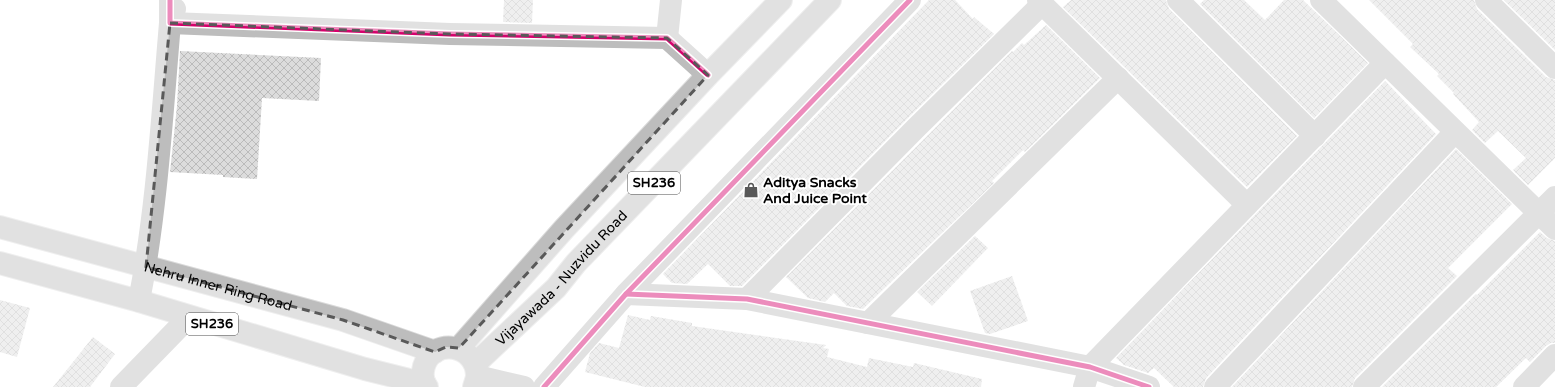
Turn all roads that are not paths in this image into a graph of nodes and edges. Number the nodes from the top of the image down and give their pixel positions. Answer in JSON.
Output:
{"nodes":[{"id":1,"x":170,"y":0,"type":"edge"},
{"id":2,"x":178,"y":0,"type":"edge"},
{"id":3,"x":671,"y":0,"type":"edge"},
{"id":4,"x":781,"y":0,"type":"edge"},
{"id":5,"x":830,"y":0,"type":"edge"},
{"id":6,"x":910,"y":0,"type":"edge"},
{"id":7,"x":1178,"y":0,"type":"edge"},
{"id":8,"x":1321,"y":0,"type":"edge"},
{"id":9,"x":1486,"y":0,"type":"edge"},
{"id":10,"x":1040,"y":2,"type":"edge"},
{"id":11,"x":170,"y":23,"type":"junction"},
{"id":12,"x":667,"y":38,"type":"junction"},
{"id":13,"x":1385,"y":63,"type":"junction"},
{"id":14,"x":1555,"y":68,"type":"edge"},
{"id":15,"x":708,"y":75,"type":"junction"},
{"id":16,"x":1118,"y":78,"type":"junction"},
{"id":17,"x":1455,"y":132,"type":"junction"},
{"id":18,"x":1315,"y":136,"type":"junction"},
{"id":19,"x":1555,"y":197,"type":"edge"},
{"id":20,"x":1247,"y":205,"type":"junction"},
{"id":21,"x":1538,"y":213,"type":"junction"},
{"id":22,"x":0,"y":226,"type":"edge"},
{"id":23,"x":1555,"y":229,"type":"edge"},
{"id":24,"x":0,"y":263,"type":"edge"},
{"id":25,"x":146,"y":267,"type":"junction"},
{"id":26,"x":626,"y":294,"type":"junction"},
{"id":27,"x":747,"y":299,"type":"junction"},
{"id":28,"x":139,"y":301,"type":"junction"},
{"id":29,"x":189,"y":317,"type":"junction"},
{"id":30,"x":868,"y":323,"type":"junction"},
{"id":31,"x":459,"y":348,"type":"junction"},
{"id":32,"x":435,"y":352,"type":"junction"},
{"id":33,"x":1555,"y":356,"type":"edge"},
{"id":34,"x":475,"y":376,"type":"edge"},
{"id":35,"x":1087,"y":377,"type":"edge"},
{"id":36,"x":426,"y":386,"type":"edge"},
{"id":37,"x":121,"y":387,"type":"edge"},
{"id":38,"x":524,"y":387,"type":"edge"},
{"id":39,"x":544,"y":387,"type":"edge"},
{"id":40,"x":1149,"y":387,"type":"edge"},
{"id":41,"x":1215,"y":387,"type":"edge"},
{"id":42,"x":1364,"y":387,"type":"edge"},
{"id":43,"x":1524,"y":387,"type":"edge"}],
"edges":[{"from":1,"to":11,"type":"street"},
{"from":2,"to":11,"type":"street"},
{"from":3,"to":12,"type":"street"},
{"from":4,"to":15,"type":"street","name":"Vijayawada - Nuzvidu Road","number":"SH236"},
{"from":5,"to":34,"type":"street","name":"Vijayawada - Nuzvidu Road","number":"SH236"},
{"from":6,"to":26,"type":"street"},
{"from":7,"to":18,"type":"street"},
{"from":8,"to":13,"type":"street"},
{"from":9,"to":14,"type":"street"},
{"from":10,"to":16,"type":"street"},
{"from":10,"to":27,"type":"street"},
{"from":11,"to":12,"type":"street"},
{"from":11,"to":25,"type":"street"},
{"from":12,"to":15,"type":"street"},
{"from":13,"to":17,"type":"street"},
{"from":13,"to":18,"type":"street"},
{"from":15,"to":31,"type":"street","name":"Vijayawada - Nuzvidu Road","number":"SH236"},
{"from":16,"to":20,"type":"street"},
{"from":16,"to":30,"type":"street"},
{"from":17,"to":21,"type":"street"},
{"from":17,"to":41,"type":"street"},
{"from":18,"to":20,"type":"street"},
{"from":19,"to":21,"type":"street"},
{"from":20,"to":35,"type":"street"},
{"from":21,"to":23,"type":"street"},
{"from":21,"to":42,"type":"street"},
{"from":22,"to":25,"type":"street","name":"Nehru Inner Ring Road","number":"SH236"},
{"from":24,"to":28,"type":"street","number":"SH236"},
{"from":25,"to":28,"type":"street"},
{"from":25,"to":32,"type":"street","name":"Nehru Inner Ring Road","number":"SH236"},
{"from":26,"to":27,"type":"street"},
{"from":26,"to":39,"type":"street"},
{"from":27,"to":30,"type":"street"},
{"from":28,"to":29,"type":"street","number":"SH236"},
{"from":29,"to":36,"type":"street","number":"SH236"},
{"from":29,"to":37,"type":"street"},
{"from":30,"to":35,"type":"street"},
{"from":31,"to":32,"type":"street"},
{"from":31,"to":34,"type":"street"},
{"from":32,"to":36,"type":"street","number":"SH236"},
{"from":33,"to":43,"type":"street"},
{"from":34,"to":38,"type":"street"},
{"from":35,"to":40,"type":"street"}]}
